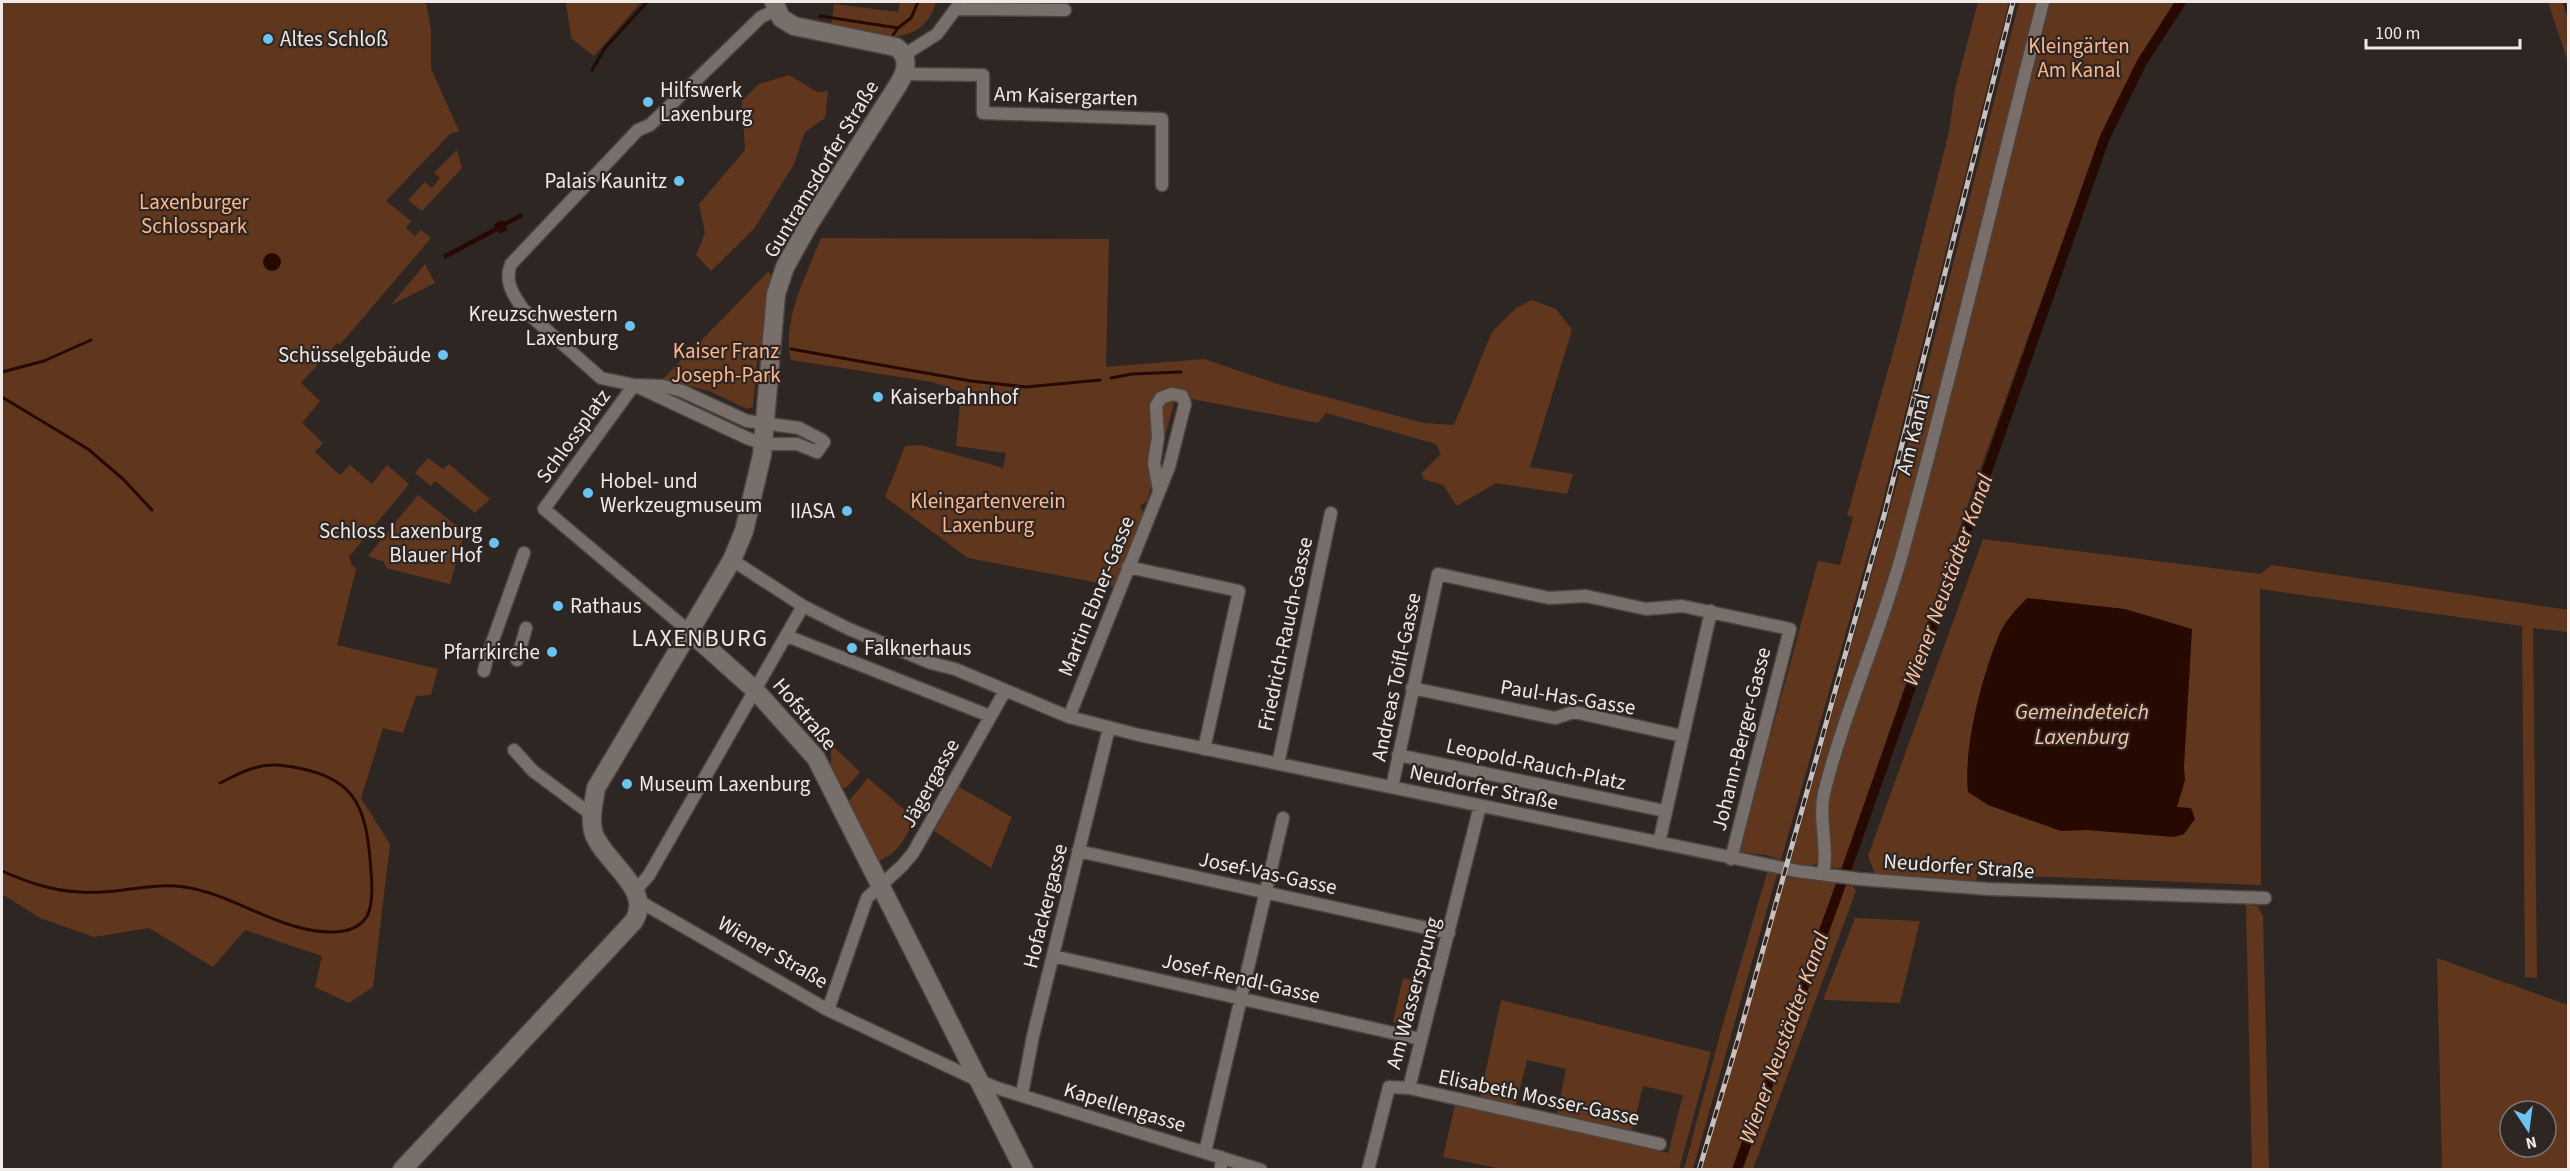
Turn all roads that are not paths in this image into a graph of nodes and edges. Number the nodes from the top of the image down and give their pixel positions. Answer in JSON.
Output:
{"nodes":[{"id":1,"x":2043,"y":2,"type":"edge"},
{"id":2,"x":959,"y":5,"type":"edge"},
{"id":3,"x":775,"y":6,"type":"edge"},
{"id":4,"x":1065,"y":10,"type":"dead end"},
{"id":5,"x":904,"y":55,"type":"junction"},
{"id":6,"x":905,"y":74,"type":"junction"},
{"id":7,"x":1162,"y":185,"type":"dead end"},
{"id":8,"x":634,"y":386,"type":"junction"},
{"id":9,"x":765,"y":423,"type":"junction"},
{"id":10,"x":764,"y":444,"type":"junction"},
{"id":11,"x":1159,"y":490,"type":"junction"},
{"id":12,"x":544,"y":509,"type":"joint"},
{"id":13,"x":1330,"y":513,"type":"dead end"},
{"id":14,"x":524,"y":554,"type":"dead end"},
{"id":15,"x":732,"y":560,"type":"junction"},
{"id":16,"x":1128,"y":567,"type":"junction"},
{"id":17,"x":803,"y":606,"type":"junction"},
{"id":18,"x":1711,"y":611,"type":"junction"},
{"id":19,"x":526,"y":628,"type":"dead end"},
{"id":20,"x":690,"y":632,"type":"junction"},
{"id":21,"x":787,"y":636,"type":"junction"},
{"id":22,"x":517,"y":660,"type":"dead end"},
{"id":23,"x":484,"y":671,"type":"dead end"},
{"id":24,"x":1412,"y":688,"type":"junction"},
{"id":25,"x":756,"y":691,"type":"junction"},
{"id":26,"x":1005,"y":691,"type":"junction"},
{"id":27,"x":990,"y":716,"type":"junction"},
{"id":28,"x":1069,"y":717,"type":"junction"},
{"id":29,"x":1109,"y":728,"type":"junction"},
{"id":30,"x":1682,"y":736,"type":"junction"},
{"id":31,"x":1204,"y":749,"type":"junction"},
{"id":32,"x":514,"y":750,"type":"dead end"},
{"id":33,"x":1398,"y":755,"type":"junction"},
{"id":34,"x":1278,"y":764,"type":"junction"},
{"id":35,"x":1392,"y":787,"type":"junction"},
{"id":36,"x":1480,"y":806,"type":"junction"},
{"id":37,"x":1665,"y":812,"type":"junction"},
{"id":38,"x":592,"y":815,"type":"junction"},
{"id":39,"x":1282,"y":818,"type":"dead end"},
{"id":40,"x":1659,"y":843,"type":"junction"},
{"id":41,"x":1078,"y":851,"type":"junction"},
{"id":42,"x":1731,"y":859,"type":"junction"},
{"id":43,"x":1829,"y":875,"type":"junction"},
{"id":44,"x":879,"y":886,"type":"junction"},
{"id":45,"x":1264,"y":893,"type":"junction"},
{"id":46,"x":637,"y":896,"type":"junction"},
{"id":47,"x":2265,"y":898,"type":"dead end"},
{"id":48,"x":1449,"y":933,"type":"junction"},
{"id":49,"x":1053,"y":956,"type":"junction"},
{"id":50,"x":1241,"y":998,"type":"junction"},
{"id":51,"x":828,"y":1010,"type":"junction"},
{"id":52,"x":1420,"y":1039,"type":"junction"},
{"id":53,"x":979,"y":1080,"type":"junction"},
{"id":54,"x":1409,"y":1088,"type":"junction"},
{"id":55,"x":1022,"y":1094,"type":"junction"},
{"id":56,"x":1660,"y":1144,"type":"dead end"},
{"id":57,"x":1205,"y":1152,"type":"junction"},
{"id":58,"x":1221,"y":1163,"type":"edge"},
{"id":59,"x":402,"y":1170,"type":"edge"},
{"id":60,"x":1024,"y":1170,"type":"edge"},
{"id":61,"x":1261,"y":1170,"type":"edge"},
{"id":62,"x":1368,"y":1170,"type":"edge"}],
"edges":[{"from":1,"to":43,"type":"street","name":"Am Kanal"},
{"from":2,"to":4,"type":"street"},
{"from":2,"to":5,"type":"street"},
{"from":3,"to":5,"type":"main road"},
{"from":3,"to":8,"type":"street"},
{"from":5,"to":6,"type":"main road","name":"Guntramsdorfer Straße"},
{"from":6,"to":7,"type":"street","name":"Am Kaisergarten"},
{"from":6,"to":9,"type":"main road","name":"Guntramsdorfer Straße"},
{"from":8,"to":9,"type":"street"},
{"from":8,"to":10,"type":"street"},
{"from":8,"to":12,"type":"street","name":"Schlossplatz"},
{"from":9,"to":10,"type":"main road","name":"Guntramsdorfer Straße"},
{"from":9,"to":10,"type":"street"},
{"from":10,"to":15,"type":"main road","name":"Guntramsdorfer Straße"},
{"from":11,"to":11,"type":"street","name":"Martin Ebner-Gasse"},
{"from":11,"to":16,"type":"street","name":"Martin Ebner-Gasse"},
{"from":12,"to":20,"type":"street","name":"Hofstraße"},
{"from":13,"to":34,"type":"street","name":"Friedrich-Rauch-Gasse"},
{"from":14,"to":23,"type":"street"},
{"from":15,"to":17,"type":"street","name":"Neudorfer Straße"},
{"from":15,"to":20,"type":"main road","name":"Guntramsdorfer Straße"},
{"from":16,"to":28,"type":"street","name":"Martin Ebner-Gasse"},
{"from":16,"to":31,"type":"street"},
{"from":17,"to":21,"type":"street"},
{"from":17,"to":26,"type":"street","name":"Neudorfer Straße"},
{"from":18,"to":24,"type":"street","name":"Andreas Toifl-Gasse"},
{"from":18,"to":30,"type":"street"},
{"from":18,"to":42,"type":"street","name":"Johann-Berger-Gasse"},
{"from":19,"to":22,"type":"street"},
{"from":20,"to":25,"type":"main road","name":"Hofstraße"},
{"from":20,"to":38,"type":"main road","name":"Guntramsdorfer Straße"},
{"from":21,"to":25,"type":"street"},
{"from":21,"to":27,"type":"street"},
{"from":24,"to":30,"type":"street","name":"Paul-Has-Gasse"},
{"from":24,"to":33,"type":"street","name":"Andreas Toifl-Gasse"},
{"from":25,"to":44,"type":"main road","name":"Hofstraße"},
{"from":25,"to":46,"type":"street"},
{"from":26,"to":27,"type":"street","name":"Jägergasse"},
{"from":26,"to":28,"type":"street","name":"Neudorfer Straße"},
{"from":27,"to":44,"type":"street","name":"Jägergasse"},
{"from":28,"to":29,"type":"street","name":"Neudorfer Straße"},
{"from":29,"to":31,"type":"street","name":"Neudorfer Straße"},
{"from":29,"to":41,"type":"street","name":"Hofackergasse"},
{"from":30,"to":37,"type":"street"},
{"from":31,"to":34,"type":"street","name":"Neudorfer Straße"},
{"from":32,"to":38,"type":"street"},
{"from":33,"to":35,"type":"street","name":"Andreas Toifl-Gasse"},
{"from":33,"to":37,"type":"street","name":"Leopold-Rauch-Platz"},
{"from":34,"to":35,"type":"street","name":"Neudorfer Straße"},
{"from":35,"to":36,"type":"street","name":"Neudorfer Straße"},
{"from":36,"to":40,"type":"street","name":"Neudorfer Straße"},
{"from":36,"to":48,"type":"street","name":"Am Wassersprung"},
{"from":37,"to":40,"type":"street"},
{"from":38,"to":46,"type":"main road","name":"Wiener Straße"},
{"from":39,"to":45,"type":"street"},
{"from":40,"to":42,"type":"street","name":"Neudorfer Straße"},
{"from":41,"to":45,"type":"street","name":"Josef-Vas-Gasse"},
{"from":41,"to":49,"type":"street","name":"Hofackergasse"},
{"from":42,"to":43,"type":"street","name":"Neudorfer Straße"},
{"from":43,"to":47,"type":"street","name":"Neudorfer Straße"},
{"from":44,"to":51,"type":"street","name":"Jägergasse"},
{"from":44,"to":53,"type":"main road","name":"Hofstraße"},
{"from":45,"to":48,"type":"street","name":"Josef-Vas-Gasse"},
{"from":45,"to":50,"type":"street"},
{"from":46,"to":51,"type":"street","name":"Wiener Straße"},
{"from":46,"to":59,"type":"main road"},
{"from":48,"to":52,"type":"street","name":"Am Wassersprung"},
{"from":49,"to":50,"type":"street","name":"Josef-Rendl-Gasse"},
{"from":49,"to":55,"type":"street","name":"Hofackergasse"},
{"from":50,"to":52,"type":"street","name":"Josef-Rendl-Gasse"},
{"from":50,"to":57,"type":"street"},
{"from":51,"to":53,"type":"street","name":"Wiener Straße"},
{"from":52,"to":54,"type":"street","name":"Am Wassersprung"},
{"from":53,"to":55,"type":"street","name":"Kapellengasse"},
{"from":53,"to":60,"type":"main road"},
{"from":54,"to":56,"type":"street","name":"Elisabeth Mosser-Gasse"},
{"from":54,"to":62,"type":"street","name":"Am Wassersprung"},
{"from":55,"to":57,"type":"street","name":"Kapellengasse"},
{"from":57,"to":58,"type":"street","name":"Kapellengasse"},
{"from":58,"to":61,"type":"street","name":"Kapellengasse"}]}
